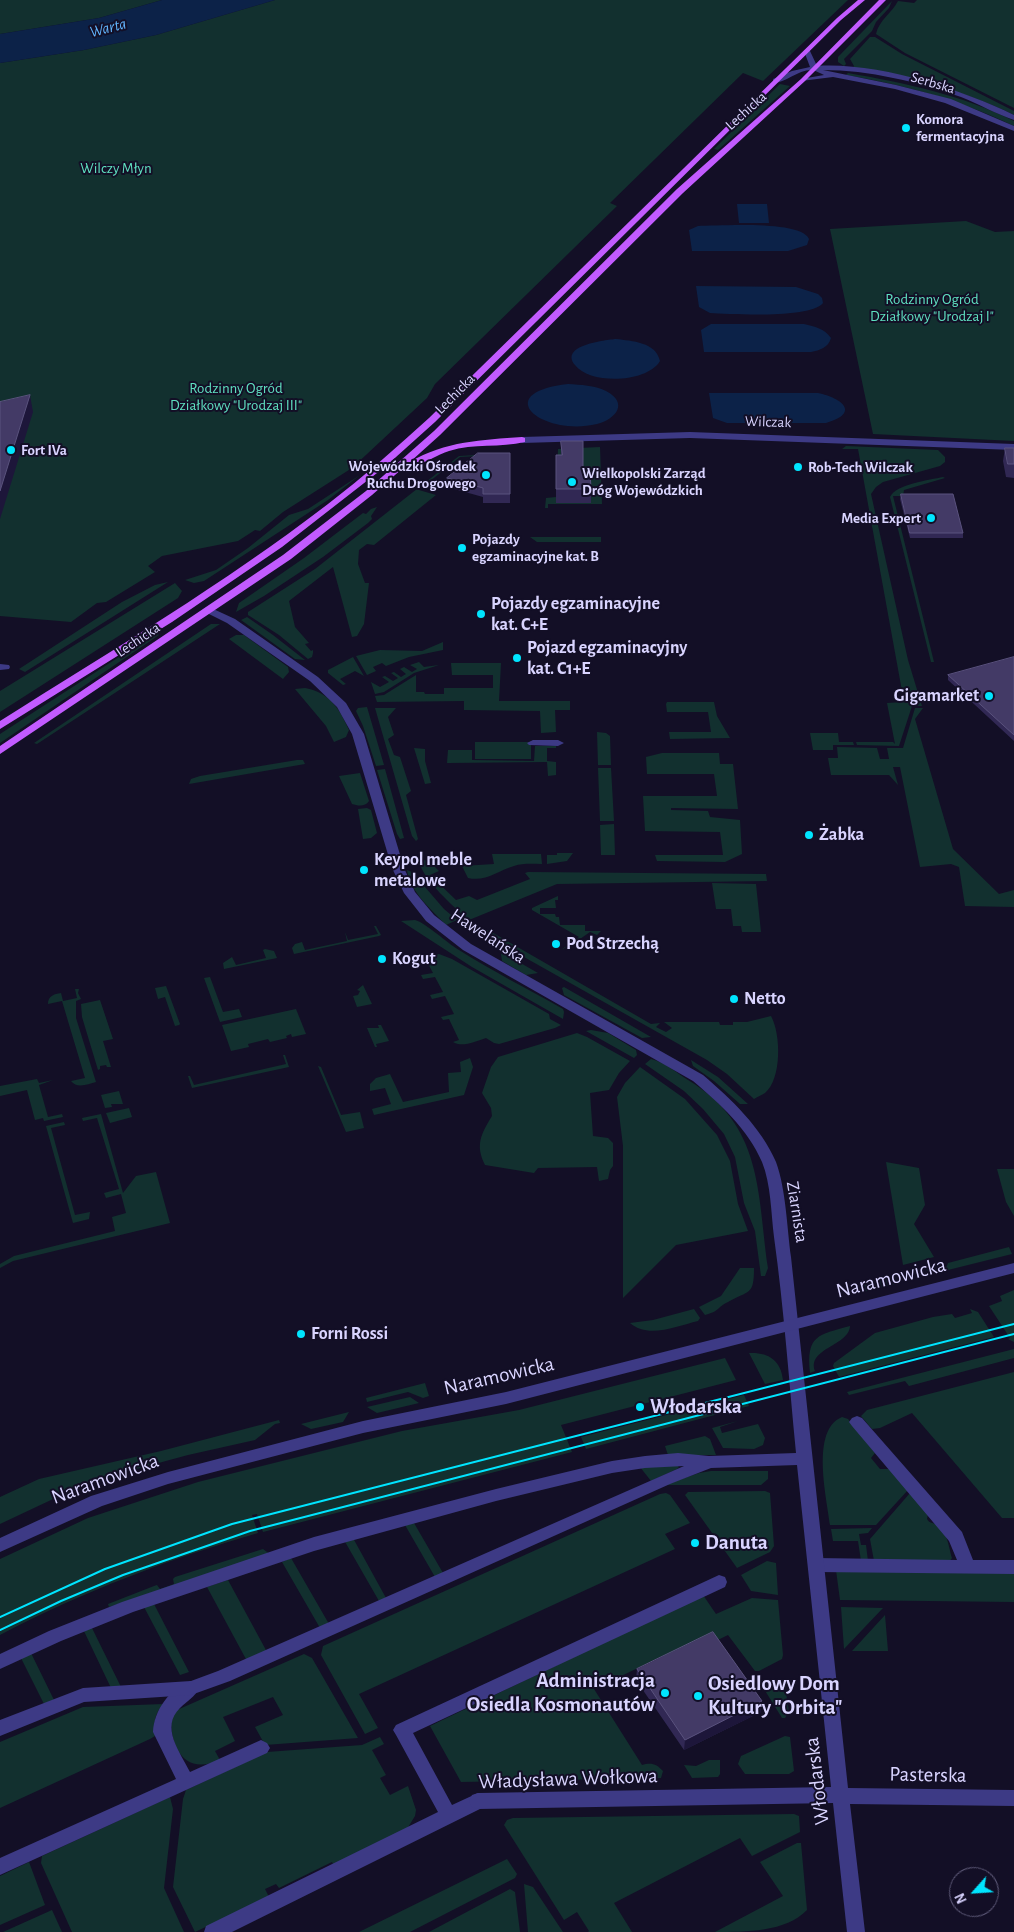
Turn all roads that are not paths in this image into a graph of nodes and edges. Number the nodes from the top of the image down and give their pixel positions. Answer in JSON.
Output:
{"nodes":[{"id":1,"x":862,"y":0,"type":"edge"},
{"id":2,"x":883,"y":0,"type":"edge"},
{"id":3,"x":807,"y":51,"type":"junction"},
{"id":4,"x":829,"y":54,"type":"junction"},
{"id":5,"x":815,"y":68,"type":"junction"},
{"id":6,"x":847,"y":69,"type":"junction"},
{"id":7,"x":840,"y":76,"type":"junction"},
{"id":8,"x":803,"y":80,"type":"junction"},
{"id":9,"x":776,"y":81,"type":"junction"},
{"id":10,"x":1014,"y":118,"type":"edge"},
{"id":11,"x":1014,"y":129,"type":"edge"},
{"id":12,"x":522,"y":440,"type":"joint"},
{"id":13,"x":1014,"y":447,"type":"edge"},
{"id":14,"x":369,"y":493,"type":"junction"},
{"id":15,"x":209,"y":610,"type":"junction"},
{"id":16,"x":0,"y":726,"type":"edge"},
{"id":17,"x":533,"y":743,"type":"dead end"},
{"id":18,"x":558,"y":743,"type":"dead end"},
{"id":19,"x":0,"y":751,"type":"edge"},
{"id":20,"x":737,"y":1114,"type":"joint"},
{"id":21,"x":1014,"y":1268,"type":"edge"},
{"id":22,"x":791,"y":1325,"type":"junction"},
{"id":23,"x":858,"y":1422,"type":"dead end"},
{"id":24,"x":806,"y":1459,"type":"junction"},
{"id":25,"x":709,"y":1462,"type":"junction"},
{"id":26,"x":0,"y":1545,"type":"edge"},
{"id":27,"x":816,"y":1566,"type":"junction"},
{"id":28,"x":968,"y":1566,"type":"junction"},
{"id":29,"x":1014,"y":1567,"type":"edge"},
{"id":30,"x":719,"y":1582,"type":"dead end"},
{"id":31,"x":0,"y":1662,"type":"edge"},
{"id":32,"x":191,"y":1688,"type":"junction"},
{"id":33,"x":0,"y":1728,"type":"edge"},
{"id":34,"x":261,"y":1748,"type":"dead end"},
{"id":35,"x":186,"y":1782,"type":"junction"},
{"id":36,"x":841,"y":1796,"type":"junction"},
{"id":37,"x":1014,"y":1798,"type":"edge"},
{"id":38,"x":448,"y":1814,"type":"junction"},
{"id":39,"x":0,"y":1867,"type":"edge"},
{"id":40,"x":213,"y":1932,"type":"edge"},
{"id":41,"x":856,"y":1932,"type":"edge"}],
"edges":[{"from":1,"to":3,"type":"main road","name":"Lechicka"},
{"from":2,"to":4,"type":"main road","name":"Lechicka"},
{"from":3,"to":5,"type":"street"},
{"from":3,"to":9,"type":"main road","name":"Lechicka"},
{"from":4,"to":5,"type":"main road","name":"Lechicka"},
{"from":4,"to":6,"type":"street","name":"Serbska"},
{"from":5,"to":6,"type":"street","name":"Serbska"},
{"from":5,"to":7,"type":"street","name":"Serbska"},
{"from":5,"to":8,"type":"main road","name":"Lechicka"},
{"from":5,"to":9,"type":"street","name":"Serbska"},
{"from":6,"to":10,"type":"street","name":"Serbska"},
{"from":7,"to":8,"type":"street","name":"Serbska"},
{"from":7,"to":11,"type":"street","name":"Serbska"},
{"from":8,"to":14,"type":"main road","name":"Lechicka"},
{"from":9,"to":16,"type":"main road","name":"Lechicka"},
{"from":12,"to":13,"type":"street","name":"Wilczak"},
{"from":12,"to":14,"type":"main road"},
{"from":14,"to":15,"type":"main road","name":"Lechicka"},
{"from":15,"to":19,"type":"main road","name":"Lechicka"},
{"from":15,"to":20,"type":"street","name":"Hawelańska"},
{"from":17,"to":18,"type":"street"},
{"from":20,"to":22,"type":"street","name":"Ziarnista"},
{"from":21,"to":22,"type":"street","name":"Naramowicka"},
{"from":22,"to":24,"type":"street","name":"Włodarska"},
{"from":22,"to":26,"type":"street","name":"Naramowicka"},
{"from":23,"to":28,"type":"street"},
{"from":24,"to":25,"type":"street"},
{"from":24,"to":27,"type":"street","name":"Włodarska"},
{"from":25,"to":31,"type":"street"},
{"from":25,"to":32,"type":"street"},
{"from":27,"to":28,"type":"street"},
{"from":27,"to":36,"type":"street","name":"Włodarska"},
{"from":28,"to":29,"type":"street"},
{"from":30,"to":38,"type":"street"},
{"from":32,"to":33,"type":"street"},
{"from":32,"to":35,"type":"street"},
{"from":34,"to":35,"type":"street"},
{"from":35,"to":39,"type":"street"},
{"from":36,"to":37,"type":"street","name":"Pasterska"},
{"from":36,"to":38,"type":"street","name":"Władysława Wołkowa"},
{"from":36,"to":41,"type":"street","name":"Włodarska"},
{"from":38,"to":40,"type":"street","name":"Władysława Wołkowa"}]}
